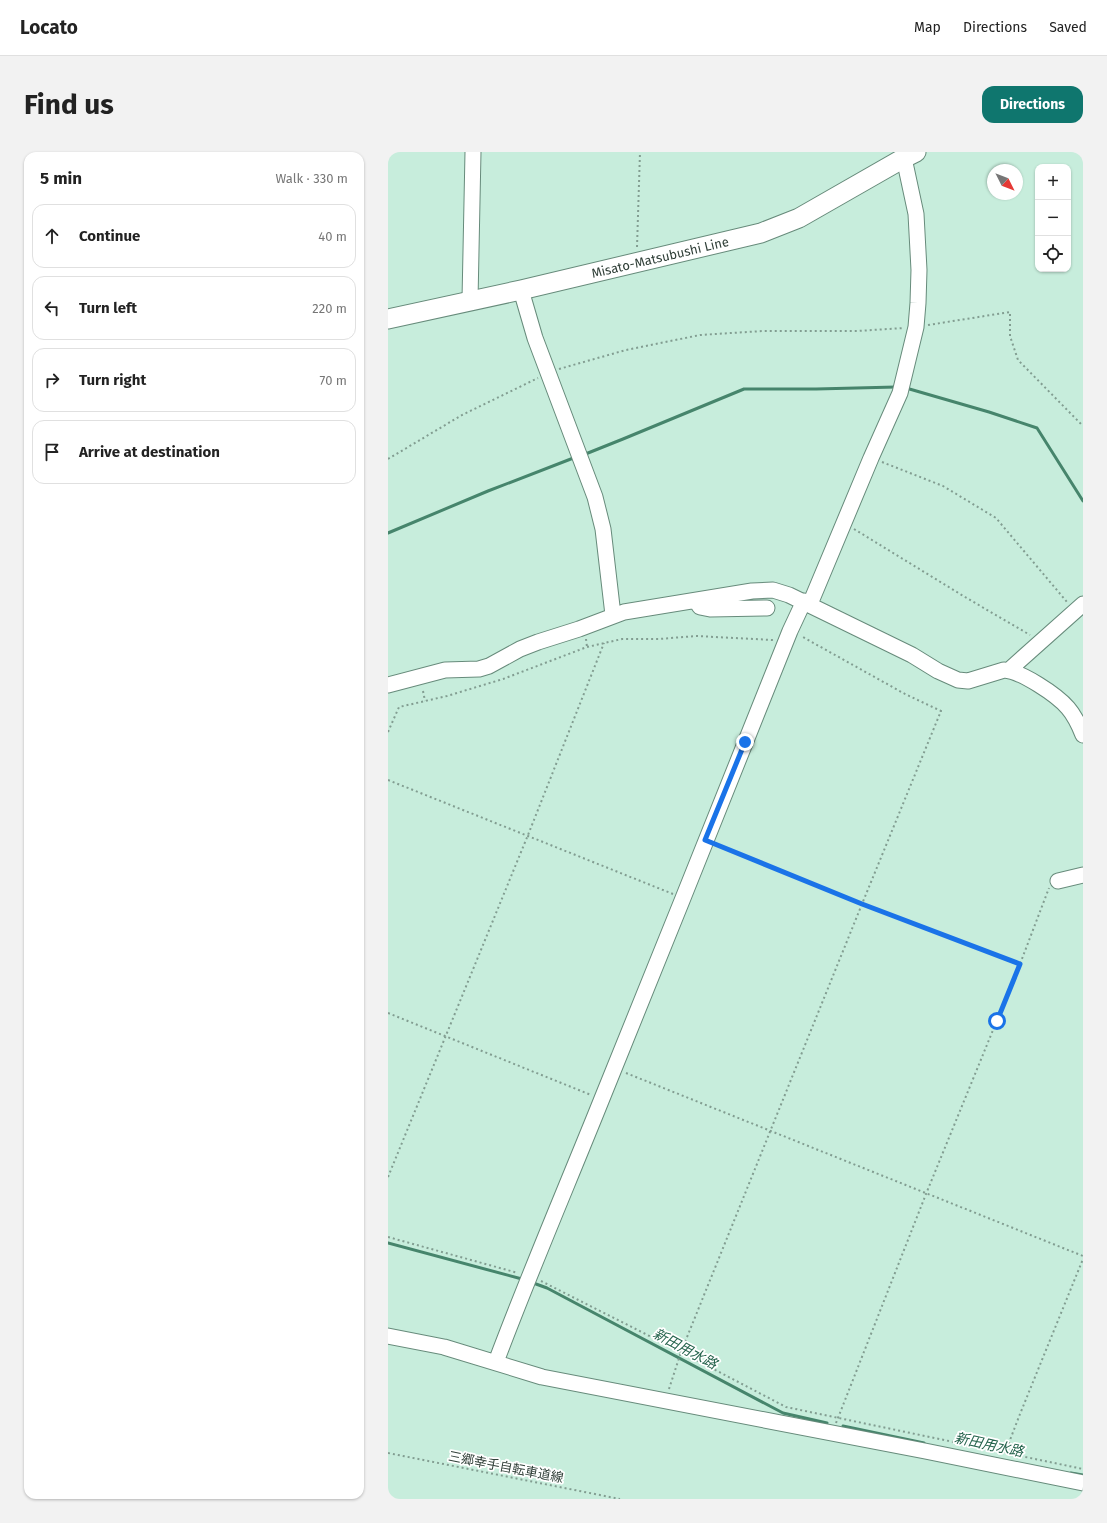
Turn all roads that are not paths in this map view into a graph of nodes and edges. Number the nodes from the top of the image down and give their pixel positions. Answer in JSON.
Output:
{"nodes":[{"id":1,"x":473,"y":152,"type":"edge"},
{"id":2,"x":910,"y":155,"type":"edge"},
{"id":3,"x":521,"y":290,"type":"junction"},
{"id":4,"x":470,"y":300,"type":"junction"},
{"id":5,"x":388,"y":319,"type":"edge"},
{"id":6,"x":696,"y":601,"type":"junction"},
{"id":7,"x":807,"y":602,"type":"junction"},
{"id":8,"x":1079,"y":607,"type":"edge"},
{"id":9,"x":767,"y":608,"type":"dead end"},
{"id":10,"x":614,"y":615,"type":"junction"},
{"id":11,"x":1010,"y":670,"type":"junction"},
{"id":12,"x":388,"y":685,"type":"edge"},
{"id":13,"x":1083,"y":735,"type":"edge"},
{"id":14,"x":1083,"y":875,"type":"edge"},
{"id":15,"x":1063,"y":880,"type":"road end"},
{"id":16,"x":388,"y":1336,"type":"edge"},
{"id":17,"x":496,"y":1362,"type":"junction"},
{"id":18,"x":1083,"y":1483,"type":"edge"}],
"edges":[{"from":1,"to":4,"type":"street"},
{"from":2,"to":3,"type":"main road","name":"Misato-Matsubushi Line"},
{"from":2,"to":7,"type":"street"},
{"from":3,"to":4,"type":"main road","name":"Misato-Matsubushi Line"},
{"from":3,"to":10,"type":"street"},
{"from":4,"to":5,"type":"main road","name":"Misato-Matsubushi Line"},
{"from":6,"to":7,"type":"street"},
{"from":6,"to":9,"type":"street"},
{"from":6,"to":10,"type":"street"},
{"from":7,"to":11,"type":"street"},
{"from":7,"to":17,"type":"street"},
{"from":8,"to":11,"type":"street"},
{"from":10,"to":12,"type":"street"},
{"from":11,"to":13,"type":"street"},
{"from":14,"to":15,"type":"street"},
{"from":16,"to":17,"type":"street"},
{"from":17,"to":18,"type":"street"}]}
